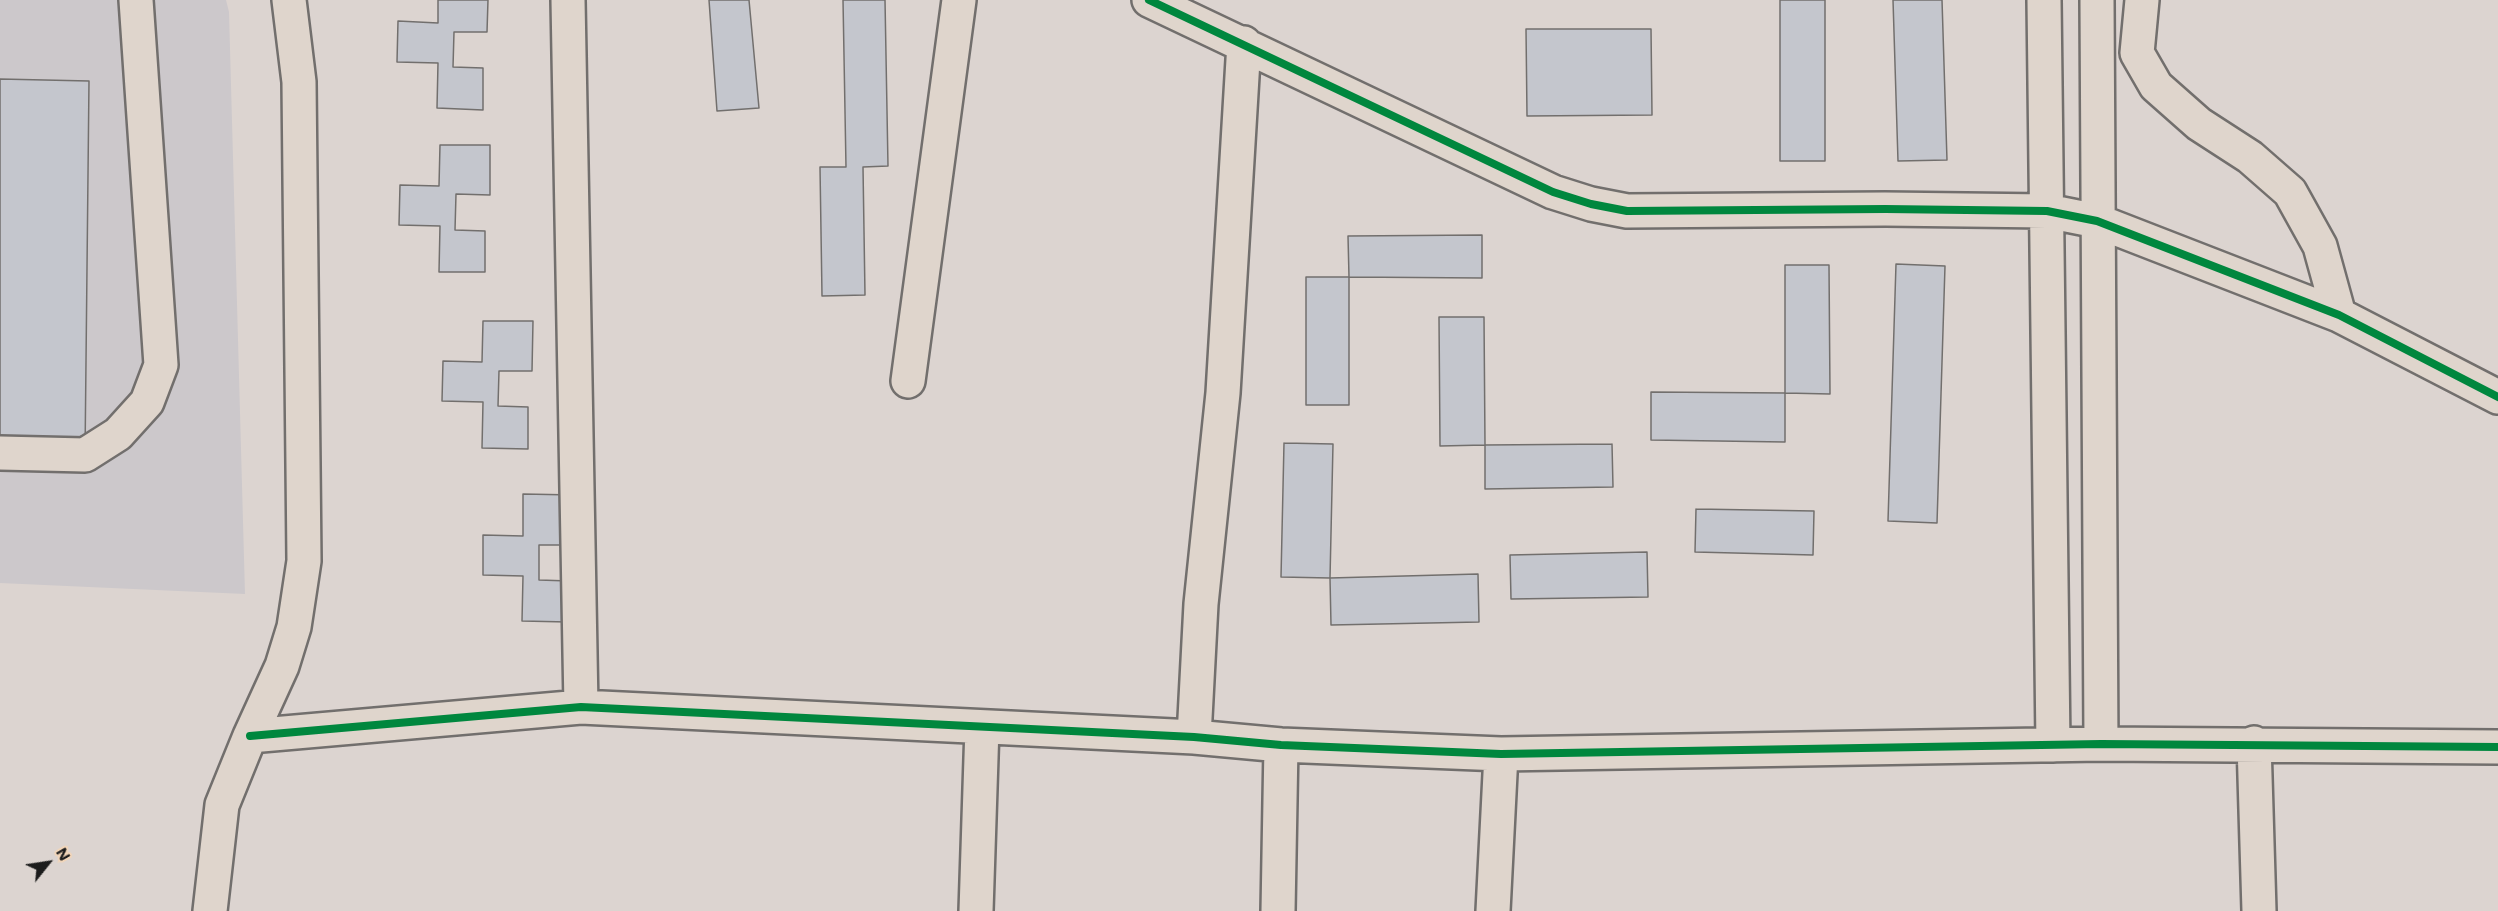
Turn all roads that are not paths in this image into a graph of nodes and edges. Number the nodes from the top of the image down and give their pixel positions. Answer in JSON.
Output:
{"nodes":[{"id":1,"x":136,"y":0,"type":"edge"},
{"id":2,"x":289,"y":0,"type":"edge"},
{"id":3,"x":568,"y":0,"type":"edge"},
{"id":4,"x":959,"y":0,"type":"edge"},
{"id":5,"x":2044,"y":0,"type":"edge"},
{"id":6,"x":2097,"y":0,"type":"edge"},
{"id":7,"x":2142,"y":0,"type":"edge"},
{"id":8,"x":1161,"y":3,"type":"edge"},
{"id":9,"x":1244,"y":43,"type":"junction"},
{"id":10,"x":2047,"y":211,"type":"junction"},
{"id":11,"x":2097,"y":221,"type":"junction"},
{"id":12,"x":2339,"y":315,"type":"junction"},
{"id":13,"x":908,"y":381,"type":"dead end"},
{"id":14,"x":2498,"y":397,"type":"edge"},
{"id":15,"x":0,"y":453,"type":"edge"},
{"id":16,"x":581,"y":707,"type":"junction"},
{"id":17,"x":982,"y":727,"type":"junction"},
{"id":18,"x":250,"y":736,"type":"junction"},
{"id":19,"x":1194,"y":737,"type":"junction"},
{"id":20,"x":2254,"y":743,"type":"junction"},
{"id":21,"x":2053,"y":744,"type":"junction"},
{"id":22,"x":2101,"y":744,"type":"junction"},
{"id":23,"x":1281,"y":745,"type":"junction"},
{"id":24,"x":2498,"y":747,"type":"edge"},
{"id":25,"x":1501,"y":754,"type":"junction"},
{"id":26,"x":210,"y":911,"type":"edge"},
{"id":27,"x":976,"y":911,"type":"edge"},
{"id":28,"x":1278,"y":911,"type":"edge"},
{"id":29,"x":1493,"y":911,"type":"edge"},
{"id":30,"x":2259,"y":911,"type":"edge"}],
"edges":[{"from":1,"to":15,"type":"street"},
{"from":2,"to":18,"type":"street"},
{"from":3,"to":16,"type":"street"},
{"from":4,"to":13,"type":"street"},
{"from":5,"to":10,"type":"street"},
{"from":6,"to":11,"type":"street"},
{"from":7,"to":12,"type":"street"},
{"from":8,"to":9,"type":"street"},
{"from":9,"to":10,"type":"street"},
{"from":9,"to":19,"type":"street"},
{"from":10,"to":11,"type":"street"},
{"from":10,"to":21,"type":"street"},
{"from":11,"to":12,"type":"street"},
{"from":11,"to":22,"type":"street"},
{"from":12,"to":14,"type":"street"},
{"from":16,"to":17,"type":"street"},
{"from":16,"to":18,"type":"street"},
{"from":17,"to":19,"type":"street"},
{"from":17,"to":27,"type":"street"},
{"from":18,"to":26,"type":"street"},
{"from":19,"to":23,"type":"street"},
{"from":20,"to":22,"type":"street"},
{"from":20,"to":24,"type":"street"},
{"from":20,"to":30,"type":"street"},
{"from":21,"to":22,"type":"street"},
{"from":21,"to":25,"type":"street"},
{"from":23,"to":25,"type":"street"},
{"from":23,"to":28,"type":"street"},
{"from":25,"to":29,"type":"street"}]}
